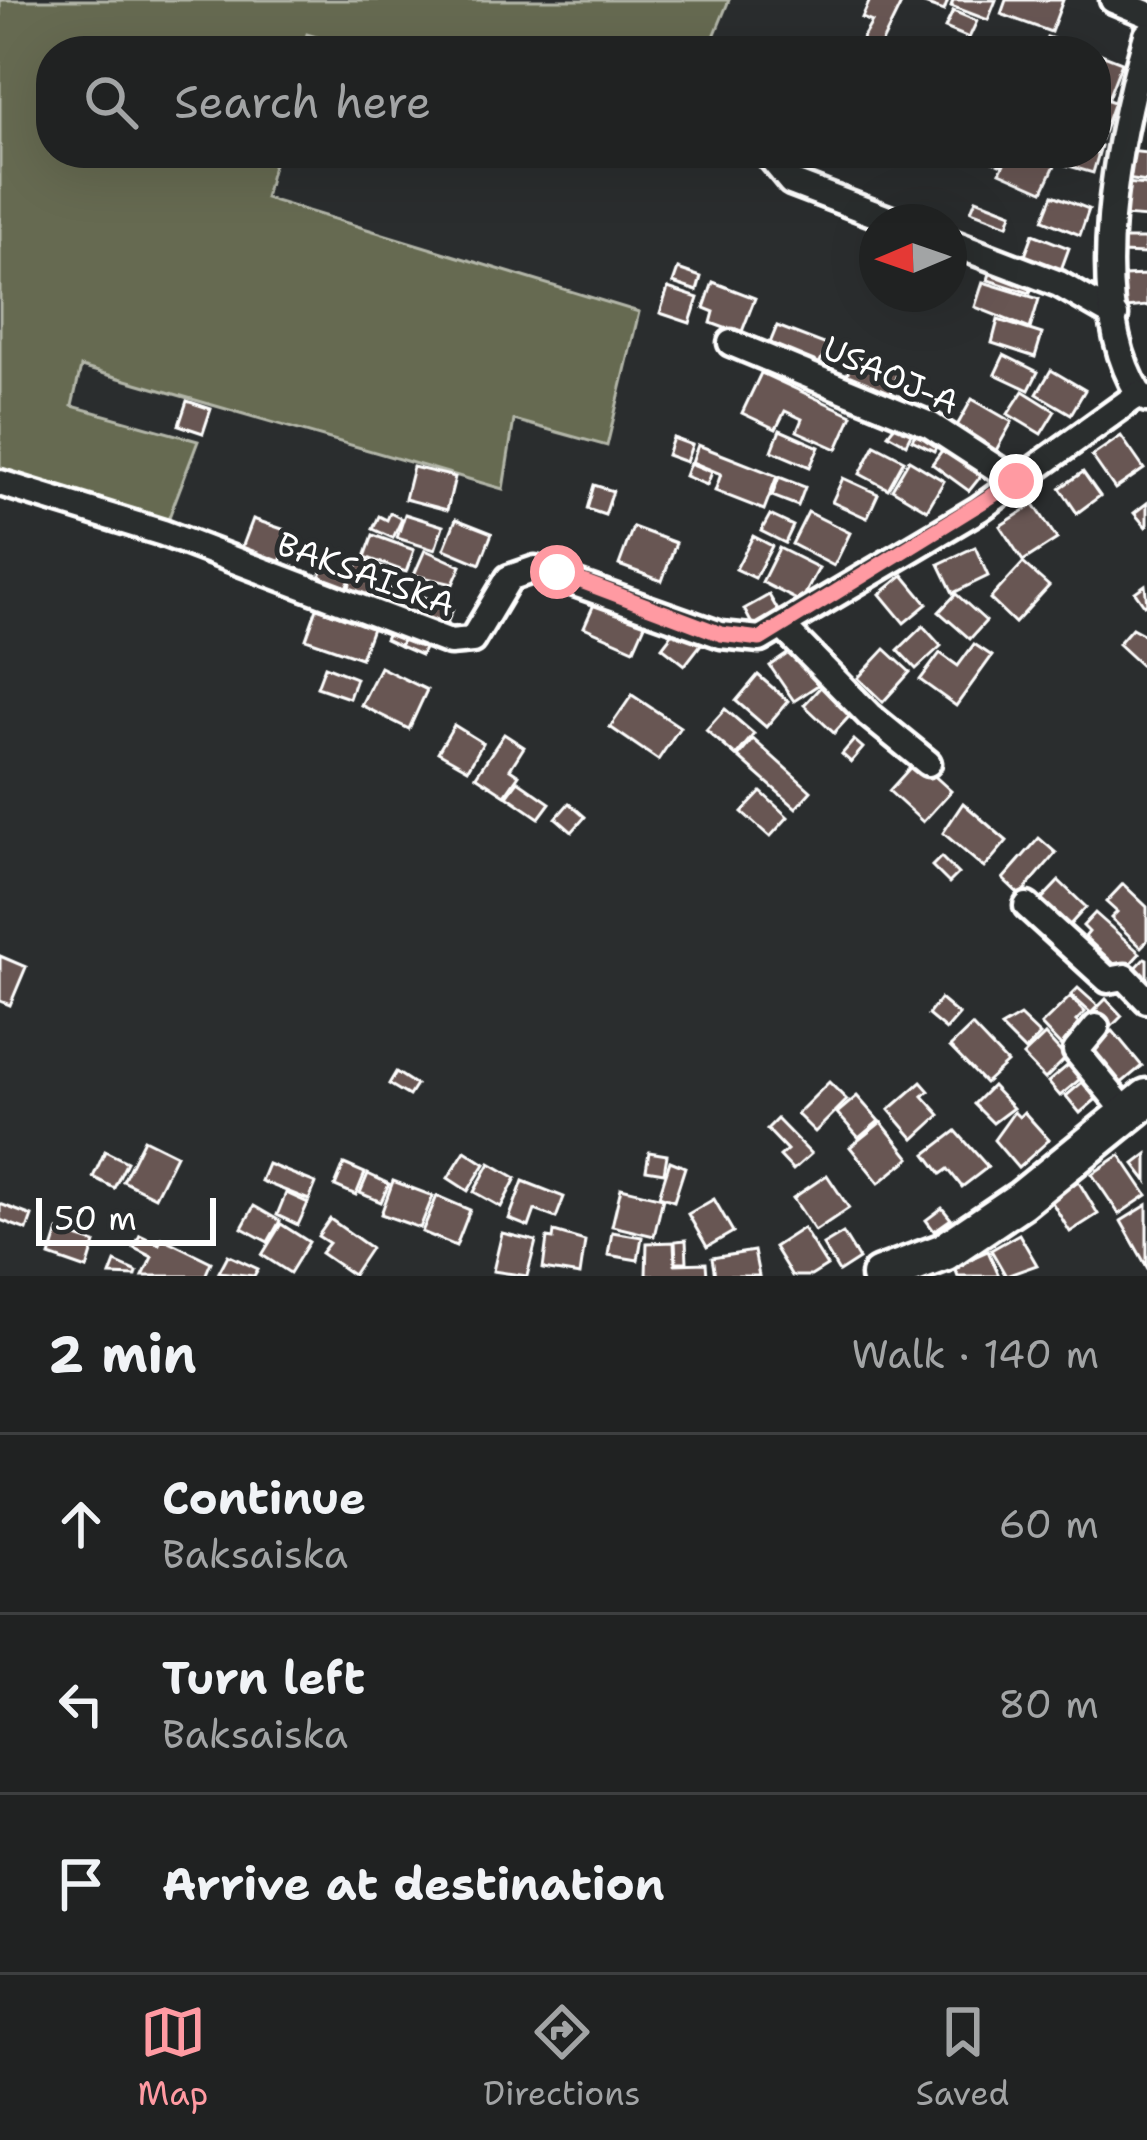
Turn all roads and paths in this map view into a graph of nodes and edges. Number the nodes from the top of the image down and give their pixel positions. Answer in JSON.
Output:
{"nodes":[{"id":1,"x":1113,"y":0,"type":"edge"},
{"id":2,"x":1147,"y":14,"type":"edge"},
{"id":3,"x":1147,"y":35,"type":"edge"},
{"id":4,"x":779,"y":168,"type":"edge"},
{"id":5,"x":859,"y":208,"type":"edge"},
{"id":6,"x":967,"y":249,"type":"edge"},
{"id":7,"x":1114,"y":316,"type":"junction"},
{"id":8,"x":731,"y":343,"type":"dead end"},
{"id":9,"x":1143,"y":397,"type":"edge"},
{"id":10,"x":1016,"y":481,"type":"junction"},
{"id":11,"x":0,"y":483,"type":"edge"},
{"id":12,"x":784,"y":629,"type":"junction"},
{"id":13,"x":928,"y":763,"type":"dead end"},
{"id":14,"x":1027,"y":906,"type":"dead end"},
{"id":15,"x":1147,"y":1000,"type":"edge"},
{"id":16,"x":1096,"y":1027,"type":"dead end"},
{"id":17,"x":1137,"y":1106,"type":"edge"},
{"id":18,"x":880,"y":1276,"type":"edge"}],
"edges":[{"from":1,"to":2,"type":"street"},
{"from":3,"to":7,"type":"street"},
{"from":4,"to":5,"type":"street"},
{"from":6,"to":7,"type":"street"},
{"from":7,"to":9,"type":"street"},
{"from":8,"to":10,"type":"street","name":"USAOJ-A"},
{"from":9,"to":10,"type":"street","name":"BAKSAISKA"},
{"from":10,"to":12,"type":"street","name":"BAKSAISKA"},
{"from":11,"to":12,"type":"street","name":"BAKSAISKA"},
{"from":12,"to":13,"type":"street"},
{"from":14,"to":15,"type":"street"},
{"from":16,"to":17,"type":"street"},
{"from":17,"to":18,"type":"street"}]}
